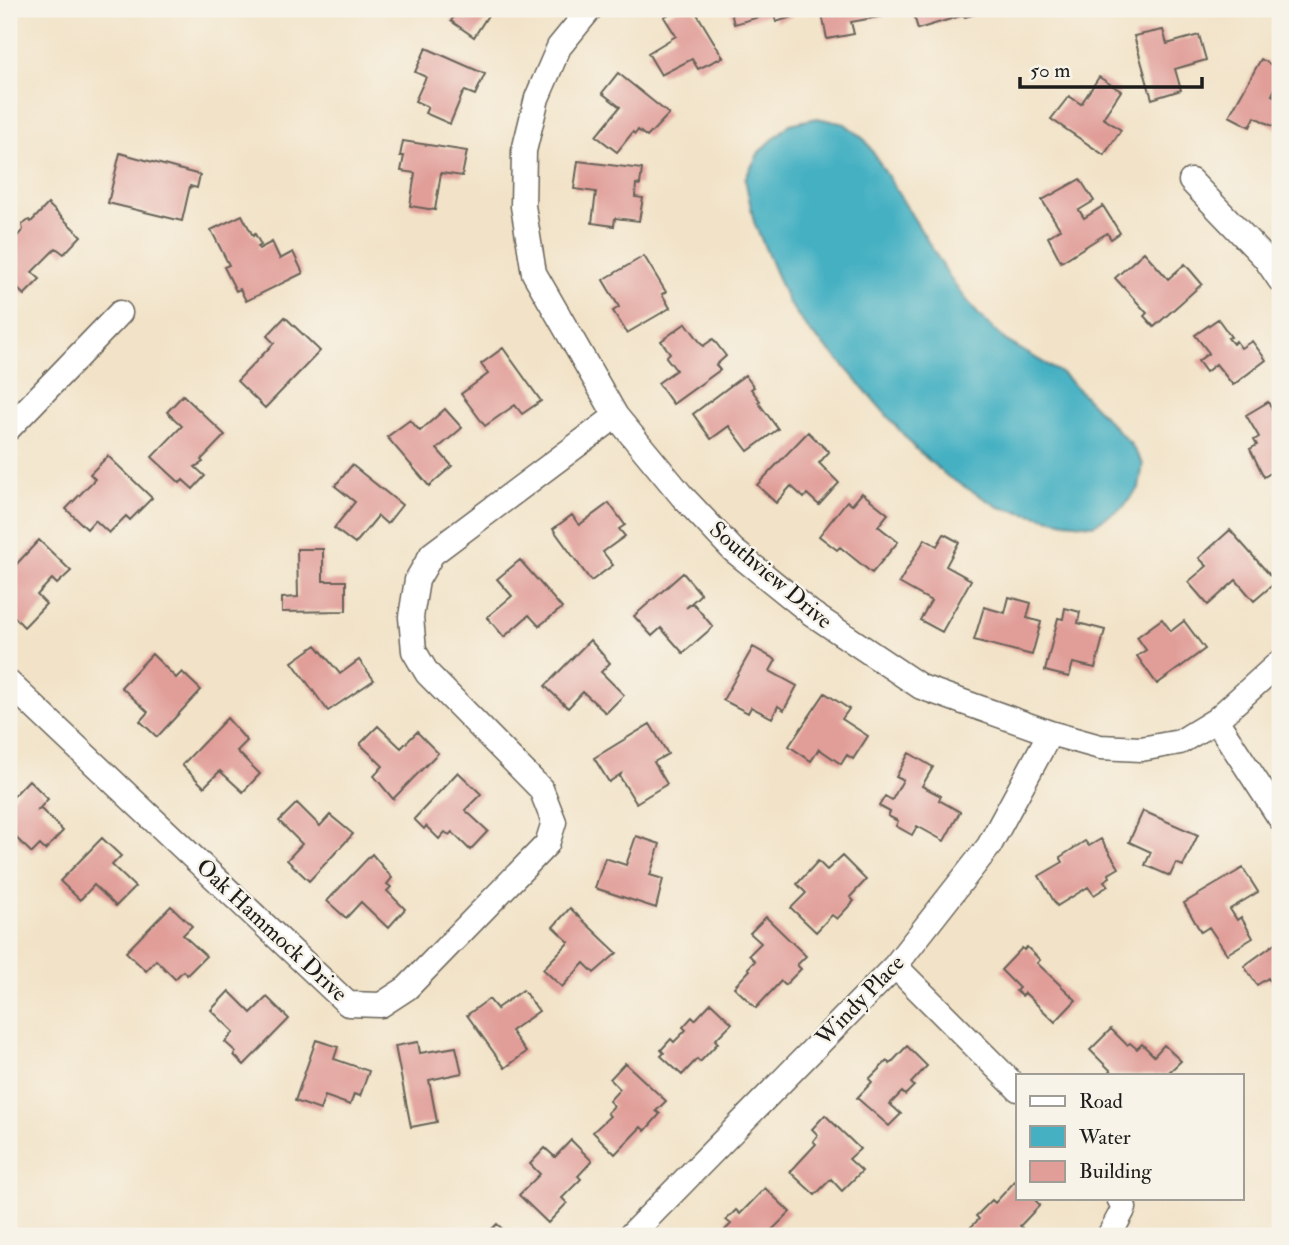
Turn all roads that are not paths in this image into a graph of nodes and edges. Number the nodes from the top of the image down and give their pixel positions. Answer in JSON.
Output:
{"nodes":[{"id":1,"x":590,"y":9,"type":"edge"},
{"id":2,"x":1191,"y":181,"type":"dead end"},
{"id":3,"x":1280,"y":280,"type":"edge"},
{"id":4,"x":120,"y":313,"type":"dead end"},
{"id":5,"x":616,"y":416,"type":"junction"},
{"id":6,"x":9,"y":428,"type":"edge"},
{"id":7,"x":1280,"y":662,"type":"edge"},
{"id":8,"x":9,"y":683,"type":"edge"},
{"id":9,"x":1216,"y":720,"type":"junction"},
{"id":10,"x":1051,"y":733,"type":"junction"},
{"id":11,"x":1280,"y":818,"type":"edge"},
{"id":12,"x":895,"y":966,"type":"junction"},
{"id":13,"x":1016,"y":1087,"type":"edge"},
{"id":14,"x":1120,"y":1200,"type":"edge"},
{"id":15,"x":630,"y":1236,"type":"edge"},
{"id":16,"x":1110,"y":1236,"type":"edge"}],
"edges":[{"from":1,"to":5,"type":"street","name":"Southview Drive"},
{"from":2,"to":3,"type":"street"},
{"from":4,"to":6,"type":"street"},
{"from":5,"to":8,"type":"street","name":"Oak Hammock Drive"},
{"from":5,"to":10,"type":"street","name":"Southview Drive"},
{"from":7,"to":9,"type":"street","name":"Southview Drive"},
{"from":9,"to":10,"type":"street","name":"Southview Drive"},
{"from":9,"to":11,"type":"street"},
{"from":10,"to":12,"type":"street","name":"Windy Place"},
{"from":12,"to":13,"type":"street"},
{"from":12,"to":15,"type":"street","name":"Windy Place"},
{"from":14,"to":16,"type":"street"}]}
